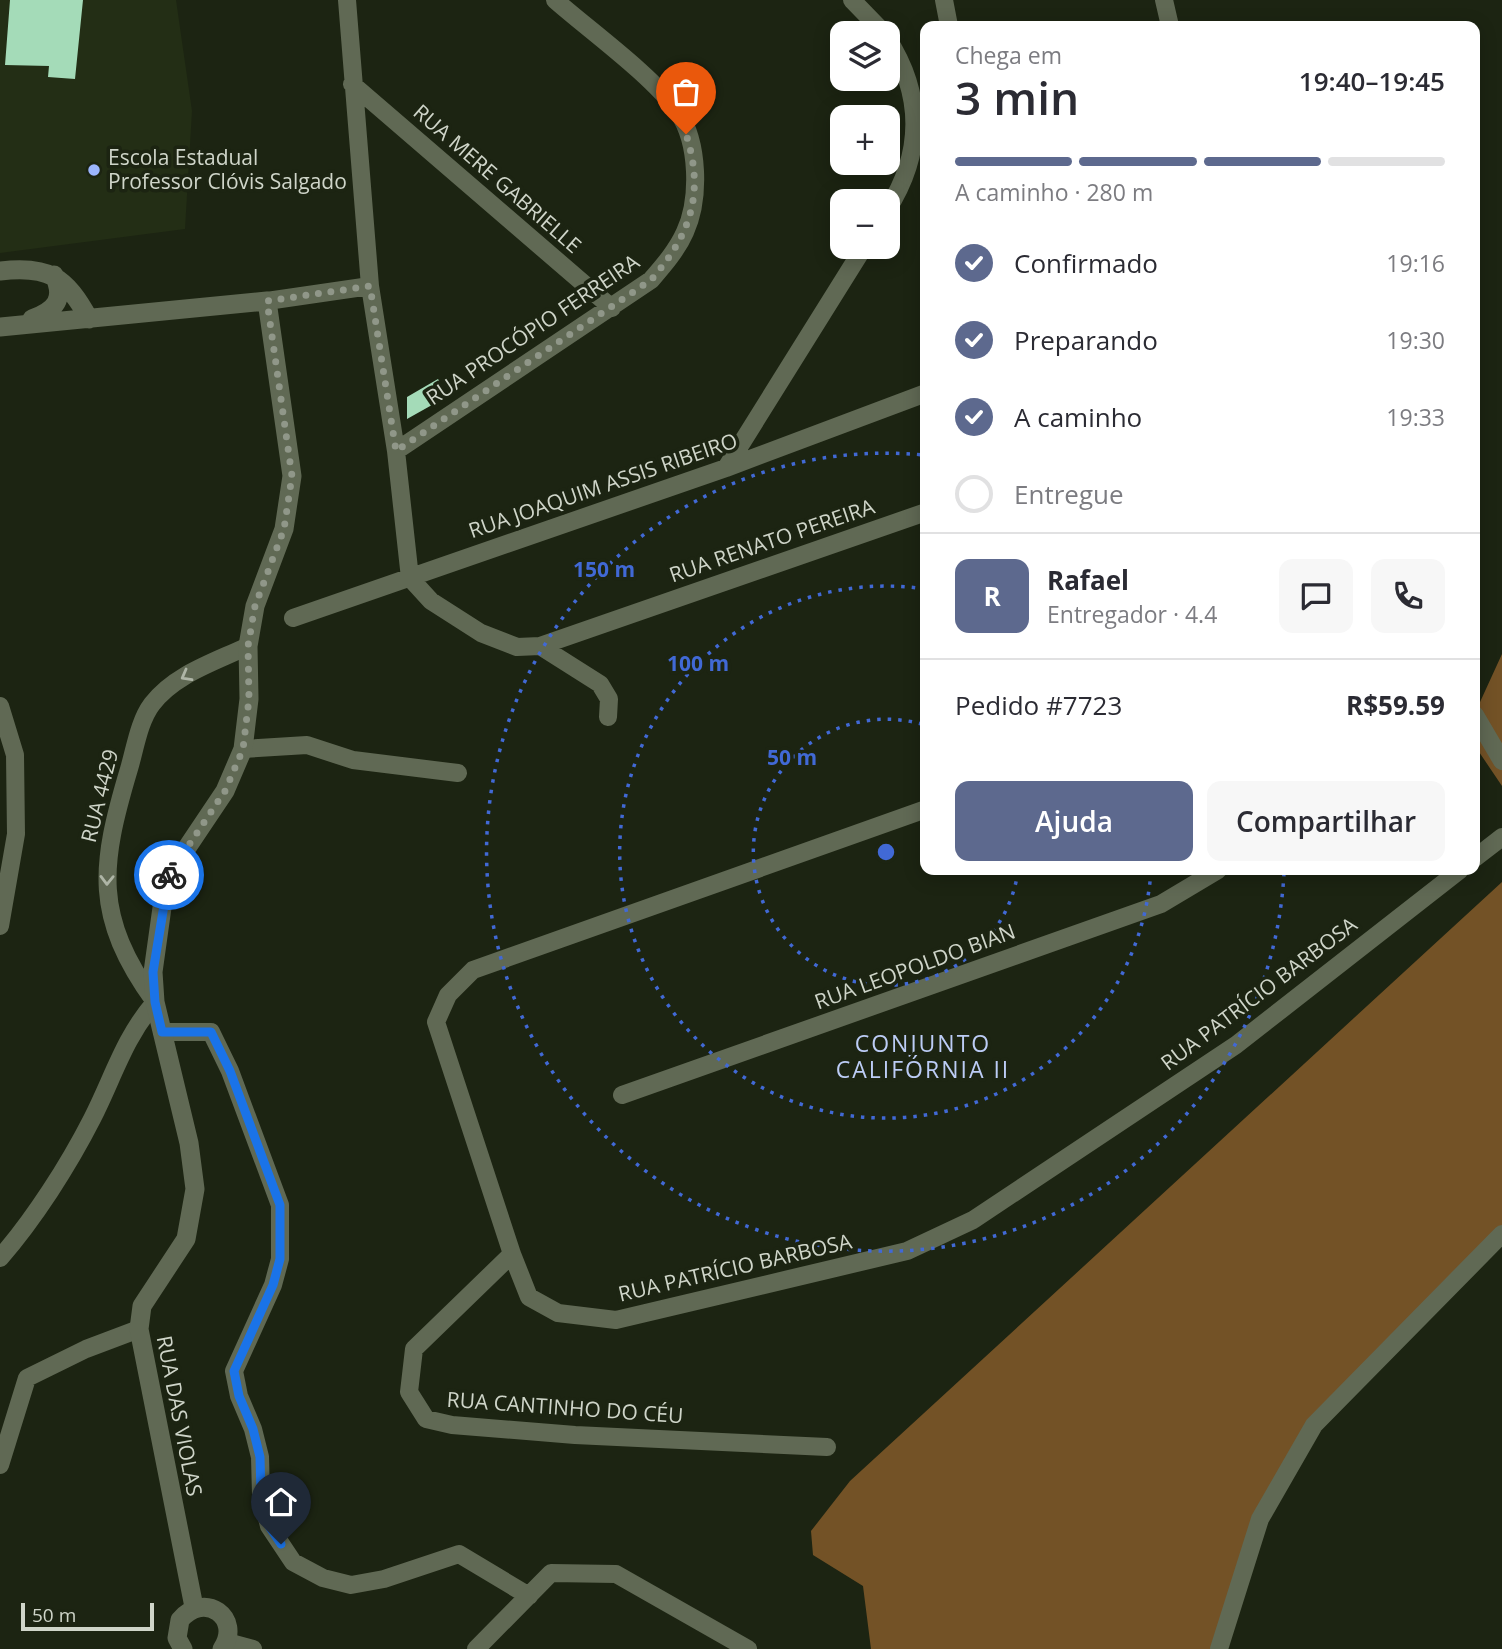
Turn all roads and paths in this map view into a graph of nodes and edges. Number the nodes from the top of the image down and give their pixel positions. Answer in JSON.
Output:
{"nodes":[{"id":1,"x":346,"y":0,"type":"edge"},
{"id":2,"x":555,"y":0,"type":"edge"},
{"id":3,"x":852,"y":0,"type":"edge"},
{"id":4,"x":944,"y":0,"type":"edge"},
{"id":5,"x":1164,"y":0,"type":"edge"},
{"id":6,"x":872,"y":21,"type":"edge"},
{"id":7,"x":949,"y":21,"type":"edge"},
{"id":8,"x":1169,"y":21,"type":"edge"},
{"id":9,"x":900,"y":64,"type":"edge"},
{"id":10,"x":352,"y":84,"type":"junction"},
{"id":11,"x":898,"y":189,"type":"edge"},
{"id":12,"x":857,"y":259,"type":"edge"},
{"id":13,"x":0,"y":271,"type":"edge"},
{"id":14,"x":54,"y":275,"type":"junction"},
{"id":15,"x":370,"y":286,"type":"junction"},
{"id":16,"x":267,"y":301,"type":"junction"},
{"id":17,"x":612,"y":308,"type":"junction"},
{"id":18,"x":89,"y":320,"type":"junction"},
{"id":19,"x":6,"y":326,"type":"edge"},
{"id":20,"x":920,"y":395,"type":"edge"},
{"id":21,"x":396,"y":451,"type":"junction"},
{"id":22,"x":726,"y":468,"type":"junction"},
{"id":23,"x":920,"y":514,"type":"edge"},
{"id":24,"x":410,"y":578,"type":"junction"},
{"id":25,"x":293,"y":618,"type":"dead end"},
{"id":26,"x":248,"y":646,"type":"junction"},
{"id":27,"x":540,"y":646,"type":"junction"},
{"id":28,"x":0,"y":706,"type":"edge"},
{"id":29,"x":608,"y":716,"type":"dead end"},
{"id":30,"x":1480,"y":728,"type":"edge"},
{"id":31,"x":243,"y":749,"type":"junction"},
{"id":32,"x":1502,"y":761,"type":"edge"},
{"id":33,"x":458,"y":773,"type":"dead end"},
{"id":34,"x":920,"y":811,"type":"edge"},
{"id":35,"x":1502,"y":837,"type":"edge"},
{"id":36,"x":1480,"y":854,"type":"edge"},
{"id":37,"x":1210,"y":875,"type":"edge"},
{"id":38,"x":1454,"y":875,"type":"edge"},
{"id":39,"x":1,"y":922,"type":"edge"},
{"id":40,"x":155,"y":1002,"type":"junction"},
{"id":41,"x":162,"y":1032,"type":"junction"},
{"id":42,"x":622,"y":1095,"type":"dead end"},
{"id":43,"x":1502,"y":1234,"type":"edge"},
{"id":44,"x":512,"y":1254,"type":"junction"},
{"id":45,"x":0,"y":1258,"type":"edge"},
{"id":46,"x":139,"y":1329,"type":"junction"},
{"id":47,"x":827,"y":1447,"type":"dead end"},
{"id":48,"x":0,"y":1465,"type":"edge"},
{"id":49,"x":528,"y":1596,"type":"junction"},
{"id":50,"x":199,"y":1607,"type":"junction"},
{"id":51,"x":178,"y":1645,"type":"edge"},
{"id":52,"x":225,"y":1645,"type":"edge"},
{"id":53,"x":253,"y":1649,"type":"edge"},
{"id":54,"x":476,"y":1649,"type":"edge"},
{"id":55,"x":748,"y":1649,"type":"edge"},
{"id":56,"x":1219,"y":1649,"type":"edge"}],
"edges":[{"from":1,"to":10,"type":"street"},
{"from":2,"to":17,"type":"street","name":"RUA PROCÓPIO FERREIRA"},
{"from":3,"to":6,"type":"street"},
{"from":4,"to":7,"type":"street"},
{"from":5,"to":8,"type":"street"},
{"from":9,"to":11,"type":"street"},
{"from":10,"to":15,"type":"street"},
{"from":10,"to":17,"type":"street","name":"RUA MERE GABRIELLE"},
{"from":12,"to":22,"type":"street"},
{"from":13,"to":14,"type":"street"},
{"from":14,"to":18,"type":"street"},
{"from":14,"to":19,"type":"street"},
{"from":15,"to":16,"type":"street"},
{"from":15,"to":21,"type":"street"},
{"from":16,"to":18,"type":"street"},
{"from":16,"to":26,"type":"street","name":"RUA DAS VIOLAS"},
{"from":17,"to":21,"type":"street","name":"RUA PROCÓPIO FERREIRA"},
{"from":18,"to":19,"type":"street"},
{"from":20,"to":22,"type":"street","name":"RUA JOAQUIM ASSIS RIBEIRO"},
{"from":21,"to":24,"type":"street"},
{"from":22,"to":24,"type":"street","name":"RUA JOAQUIM ASSIS RIBEIRO"},
{"from":23,"to":27,"type":"street","name":"RUA RENATO PEREIRA"},
{"from":24,"to":25,"type":"street","name":"RUA JOAQUIM ASSIS RIBEIRO"},
{"from":24,"to":27,"type":"street","name":"RUA RENATO PEREIRA"},
{"from":26,"to":31,"type":"street","name":"RUA DAS VIOLAS"},
{"from":26,"to":40,"type":"street","name":"RUA 4429","one_way":true},
{"from":27,"to":29,"type":"street"},
{"from":28,"to":39,"type":"street"},
{"from":30,"to":32,"type":"street"},
{"from":31,"to":33,"type":"street"},
{"from":31,"to":40,"type":"street","name":"RUA DAS VIOLAS"},
{"from":34,"to":44,"type":"street","name":"RUA PATRÍCIO BARBOSA"},
{"from":35,"to":36,"type":"street"},
{"from":37,"to":42,"type":"street","name":"RUA LEOPOLDO BIAN"},
{"from":38,"to":44,"type":"street","name":"RUA PATRÍCIO BARBOSA"},
{"from":40,"to":41,"type":"street","name":"RUA DAS VIOLAS"},
{"from":40,"to":45,"type":"street"},
{"from":41,"to":46,"type":"street","name":"RUA DAS VIOLAS"},
{"from":41,"to":49,"type":"street"},
{"from":43,"to":56,"type":"street"},
{"from":44,"to":47,"type":"street","name":"RUA CANTINHO DO CÉU"},
{"from":46,"to":48,"type":"street"},
{"from":46,"to":50,"type":"street","name":"RUA DAS VIOLAS"},
{"from":49,"to":54,"type":"street"},
{"from":49,"to":55,"type":"street"},
{"from":50,"to":51,"type":"street"},
{"from":50,"to":52,"type":"street"},
{"from":52,"to":53,"type":"street"}]}
